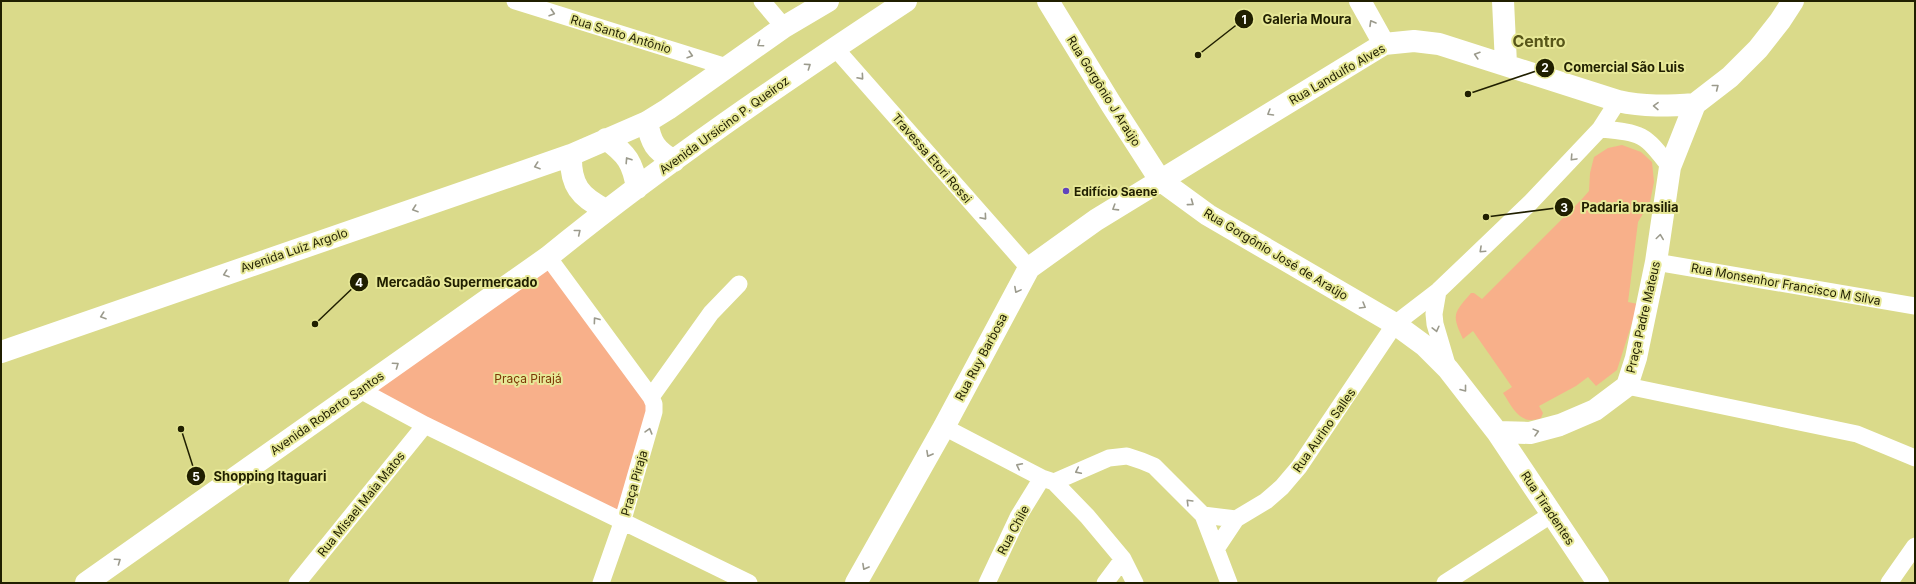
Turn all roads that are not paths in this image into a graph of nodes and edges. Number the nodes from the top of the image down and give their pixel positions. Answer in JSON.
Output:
{"nodes":[{"id":1,"x":515,"y":1,"type":"edge"},
{"id":2,"x":762,"y":1,"type":"edge"},
{"id":3,"x":828,"y":1,"type":"edge"},
{"id":4,"x":906,"y":1,"type":"edge"},
{"id":5,"x":1048,"y":1,"type":"edge"},
{"id":6,"x":1360,"y":1,"type":"edge"},
{"id":7,"x":1503,"y":1,"type":"edge"},
{"id":8,"x":1793,"y":1,"type":"edge"},
{"id":9,"x":784,"y":27,"type":"junction"},
{"id":10,"x":1384,"y":44,"type":"junction"},
{"id":11,"x":835,"y":48,"type":"junction"},
{"id":12,"x":1506,"y":64,"type":"junction"},
{"id":13,"x":727,"y":67,"type":"junction"},
{"id":14,"x":1618,"y":101,"type":"junction"},
{"id":15,"x":1695,"y":104,"type":"junction"},
{"id":16,"x":647,"y":122,"type":"junction"},
{"id":17,"x":1600,"y":129,"type":"junction"},
{"id":18,"x":588,"y":147,"type":"junction"},
{"id":19,"x":674,"y":161,"type":"junction"},
{"id":20,"x":1670,"y":167,"type":"junction"},
{"id":21,"x":1160,"y":180,"type":"junction"},
{"id":22,"x":636,"y":188,"type":"junction"},
{"id":23,"x":606,"y":210,"type":"junction"},
{"id":24,"x":548,"y":257,"type":"junction"},
{"id":25,"x":1656,"y":262,"type":"junction"},
{"id":26,"x":1029,"y":268,"type":"junction"},
{"id":27,"x":739,"y":284,"type":"dead end"},
{"id":28,"x":1438,"y":291,"type":"junction"},
{"id":29,"x":1915,"y":306,"type":"edge"},
{"id":30,"x":1395,"y":324,"type":"junction"},
{"id":31,"x":1,"y":352,"type":"edge"},
{"id":32,"x":1448,"y":369,"type":"junction"},
{"id":33,"x":1627,"y":386,"type":"junction"},
{"id":34,"x":360,"y":390,"type":"junction"},
{"id":35,"x":651,"y":397,"type":"junction"},
{"id":36,"x":425,"y":425,"type":"junction"},
{"id":37,"x":944,"y":427,"type":"junction"},
{"id":38,"x":1497,"y":432,"type":"junction"},
{"id":39,"x":1915,"y":458,"type":"edge"},
{"id":40,"x":1048,"y":480,"type":"junction"},
{"id":41,"x":1552,"y":514,"type":"junction"},
{"id":42,"x":1203,"y":516,"type":"junction"},
{"id":43,"x":1236,"y":519,"type":"junction"},
{"id":44,"x":622,"y":522,"type":"junction"},
{"id":45,"x":1915,"y":546,"type":"edge"},
{"id":46,"x":1216,"y":549,"type":"junction"},
{"id":47,"x":1123,"y":559,"type":"junction"},
{"id":48,"x":86,"y":583,"type":"edge"},
{"id":49,"x":297,"y":583,"type":"edge"},
{"id":50,"x":601,"y":583,"type":"edge"},
{"id":51,"x":750,"y":583,"type":"edge"},
{"id":52,"x":856,"y":583,"type":"edge"},
{"id":53,"x":987,"y":583,"type":"edge"},
{"id":54,"x":1105,"y":583,"type":"edge"},
{"id":55,"x":1135,"y":583,"type":"edge"},
{"id":56,"x":1229,"y":583,"type":"edge"},
{"id":57,"x":1445,"y":583,"type":"edge"},
{"id":58,"x":1598,"y":583,"type":"edge"},
{"id":59,"x":1888,"y":583,"type":"edge"}],
"edges":[{"from":1,"to":13,"type":"street","name":"Rua Santo Antônio","one_way":true},
{"from":2,"to":9,"type":"street"},
{"from":3,"to":9,"type":"street"},
{"from":4,"to":11,"type":"street","name":"Avenida Ursicino P. Queiroz"},
{"from":5,"to":21,"type":"street","name":"Rua Gorgônio J Araújo"},
{"from":10,"to":6,"type":"street","one_way":true},
{"from":7,"to":12,"type":"street"},
{"from":15,"to":8,"type":"street","one_way":true},
{"from":9,"to":13,"type":"street","one_way":true},
{"from":12,"to":10,"type":"street","name":"Rua Landulfo Alves","one_way":true},
{"from":10,"to":21,"type":"street","name":"Rua Landulfo Alves","one_way":true},
{"from":19,"to":11,"type":"street","name":"Avenida Ursicino P. Queiroz","one_way":true},
{"from":11,"to":26,"type":"street","name":"Travessa Etori Rossi","one_way":true},
{"from":12,"to":14,"type":"street","name":"Rua Landulfo Alves"},
{"from":13,"to":16,"type":"street"},
{"from":15,"to":14,"type":"street","name":"Rua Landulfo Alves","one_way":true},
{"from":14,"to":17,"type":"street"},
{"from":15,"to":20,"type":"street","name":"Praça Padre Mateus"},
{"from":16,"to":18,"type":"street"},
{"from":16,"to":19,"type":"street"},
{"from":17,"to":20,"type":"street"},
{"from":17,"to":28,"type":"street","one_way":true},
{"from":22,"to":18,"type":"street","one_way":true},
{"from":18,"to":23,"type":"street"},
{"from":18,"to":31,"type":"street","name":"Avenida Luiz Argolo","one_way":true},
{"from":19,"to":22,"type":"street","name":"Avenida Ursicino P. Queiroz"},
{"from":25,"to":20,"type":"street","name":"Praça Padre Mateus","one_way":true},
{"from":21,"to":26,"type":"street","name":"Rua Ruy Barbosa","one_way":true},
{"from":21,"to":30,"type":"street","name":"Rua Gorgônio José de Araújo","one_way":true},
{"from":22,"to":23,"type":"street","name":"Avenida Ursicino P. Queiroz"},
{"from":24,"to":23,"type":"street","name":"Avenida Ursicino P. Queiroz","one_way":true},
{"from":34,"to":24,"type":"street","name":"Avenida Roberto Santos","one_way":true},
{"from":35,"to":24,"type":"street","one_way":true},
{"from":25,"to":29,"type":"street","name":"Rua Monsenhor Francisco M Silva"},
{"from":25,"to":33,"type":"street","name":"Praça Padre Mateus"},
{"from":26,"to":37,"type":"street","name":"Rua Ruy Barbosa","one_way":true},
{"from":27,"to":35,"type":"street"},
{"from":28,"to":30,"type":"street"},
{"from":28,"to":32,"type":"street","one_way":true},
{"from":30,"to":32,"type":"street"},
{"from":30,"to":43,"type":"street","name":"Rua Aurino Salles"},
{"from":32,"to":38,"type":"street","one_way":true},
{"from":38,"to":33,"type":"street","name":"Praça Padre Mateus","one_way":true},
{"from":33,"to":39,"type":"street"},
{"from":34,"to":36,"type":"street","name":"Praça Piraja"},
{"from":48,"to":34,"type":"street","name":"Avenida Roberto Santos","one_way":true},
{"from":44,"to":35,"type":"street","name":"Praça Piraja","one_way":true},
{"from":36,"to":44,"type":"street","name":"Praça Piraja"},
{"from":36,"to":49,"type":"street","name":"Rua Misael Maia Matos"},
{"from":40,"to":37,"type":"street","one_way":true},
{"from":37,"to":52,"type":"street","name":"Rua Ruy Barbosa","one_way":true},
{"from":38,"to":41,"type":"street","name":"Rua Tiradentes"},
{"from":42,"to":40,"type":"street","one_way":true},
{"from":40,"to":47,"type":"street"},
{"from":40,"to":53,"type":"street","name":"Rua Chile"},
{"from":41,"to":57,"type":"street"},
{"from":41,"to":58,"type":"street","name":"Rua Tiradentes"},
{"from":42,"to":43,"type":"street"},
{"from":42,"to":46,"type":"street"},
{"from":43,"to":46,"type":"street","name":"Rua Aurino Salles"},
{"from":44,"to":50,"type":"street"},
{"from":44,"to":51,"type":"street"},
{"from":45,"to":59,"type":"street"},
{"from":46,"to":56,"type":"street"},
{"from":47,"to":54,"type":"street"},
{"from":47,"to":55,"type":"street"}]}
